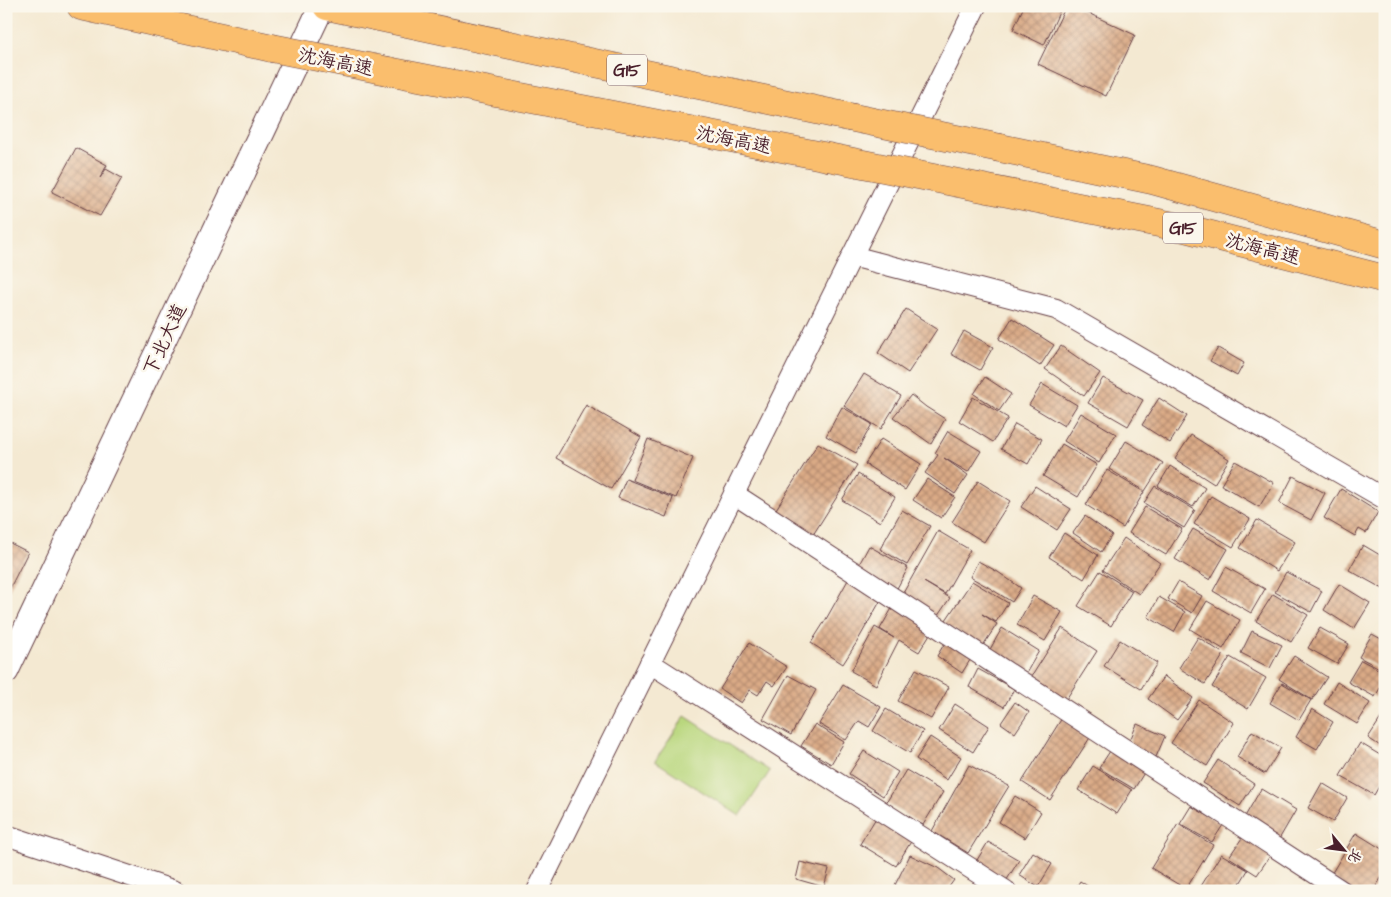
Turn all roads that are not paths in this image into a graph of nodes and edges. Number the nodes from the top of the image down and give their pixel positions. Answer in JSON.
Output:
{"nodes":[{"id":1,"x":81,"y":6,"type":"edge"},
{"id":2,"x":322,"y":6,"type":"edge"},
{"id":3,"x":327,"y":6,"type":"edge"},
{"id":4,"x":976,"y":6,"type":"edge"},
{"id":5,"x":1385,"y":245,"type":"edge"},
{"id":6,"x":852,"y":256,"type":"junction"},
{"id":7,"x":1385,"y":279,"type":"edge"},
{"id":8,"x":734,"y":494,"type":"junction"},
{"id":9,"x":1385,"y":499,"type":"edge"},
{"id":10,"x":650,"y":663,"type":"junction"},
{"id":11,"x":6,"y":671,"type":"edge"},
{"id":12,"x":6,"y":835,"type":"edge"},
{"id":13,"x":175,"y":891,"type":"edge"},
{"id":14,"x":537,"y":891,"type":"edge"},
{"id":15,"x":1006,"y":891,"type":"edge"},
{"id":16,"x":1342,"y":891,"type":"edge"}],
"edges":[{"from":1,"to":7,"type":"highway","name":"沈海高速","number":"G15","bridge":true},
{"from":2,"to":11,"type":"street","name":"下北大道"},
{"from":3,"to":5,"type":"highway","name":"沈海高速","number":"G15","bridge":true},
{"from":4,"to":6,"type":"street"},
{"from":6,"to":8,"type":"street"},
{"from":6,"to":9,"type":"street"},
{"from":8,"to":10,"type":"street"},
{"from":8,"to":16,"type":"street"},
{"from":10,"to":14,"type":"street"},
{"from":10,"to":15,"type":"street"},
{"from":12,"to":13,"type":"street"}]}
